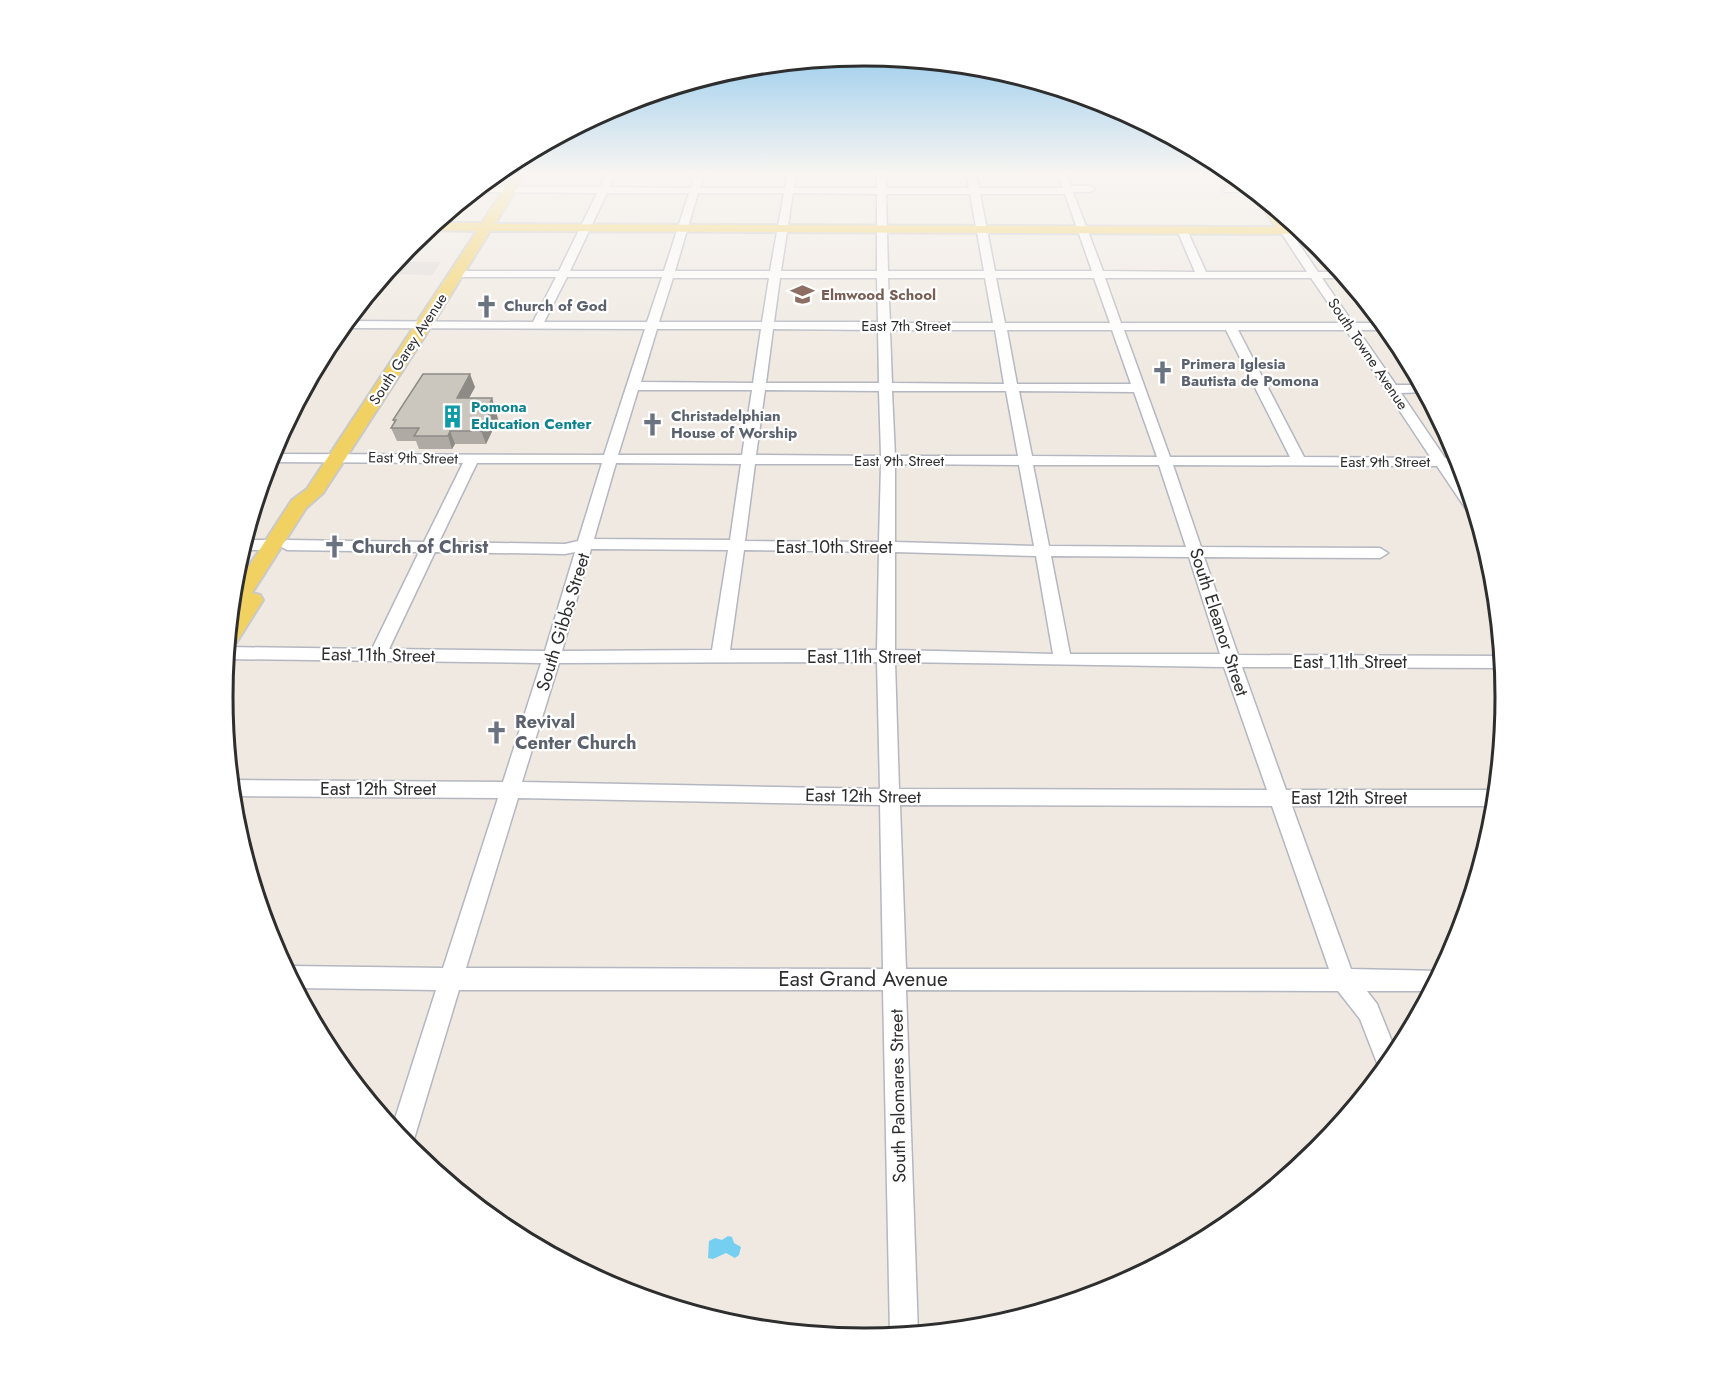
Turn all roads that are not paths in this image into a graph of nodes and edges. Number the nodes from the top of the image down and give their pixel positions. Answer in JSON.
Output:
{"nodes":[{"id":1,"x":477,"y":238,"type":"edge"},
{"id":2,"x":581,"y":238,"type":"edge"},
{"id":3,"x":679,"y":238,"type":"edge"},
{"id":4,"x":781,"y":238,"type":"edge"},
{"id":5,"x":881,"y":238,"type":"edge"},
{"id":6,"x":984,"y":238,"type":"edge"},
{"id":7,"x":1085,"y":238,"type":"edge"},
{"id":8,"x":1186,"y":238,"type":"edge"},
{"id":9,"x":1290,"y":238,"type":"edge"},
{"id":10,"x":564,"y":273,"type":"junction"},
{"id":11,"x":455,"y":274,"type":"junction"},
{"id":12,"x":668,"y":274,"type":"junction"},
{"id":13,"x":777,"y":274,"type":"junction"},
{"id":14,"x":882,"y":274,"type":"junction"},
{"id":15,"x":991,"y":274,"type":"junction"},
{"id":16,"x":1098,"y":274,"type":"junction"},
{"id":17,"x":1202,"y":274,"type":"junction"},
{"id":18,"x":1315,"y":275,"type":"junction"},
{"id":19,"x":1332,"y":275,"type":"edge"},
{"id":20,"x":354,"y":325,"type":"edge"},
{"id":21,"x":425,"y":325,"type":"junction"},
{"id":22,"x":537,"y":325,"type":"junction"},
{"id":23,"x":652,"y":325,"type":"junction"},
{"id":24,"x":767,"y":326,"type":"junction"},
{"id":25,"x":884,"y":326,"type":"junction"},
{"id":26,"x":1000,"y":326,"type":"junction"},
{"id":27,"x":1117,"y":327,"type":"junction"},
{"id":28,"x":1230,"y":327,"type":"junction"},
{"id":29,"x":1348,"y":327,"type":"junction"},
{"id":30,"x":1375,"y":327,"type":"edge"},
{"id":31,"x":635,"y":386,"type":"junction"},
{"id":32,"x":758,"y":386,"type":"junction"},
{"id":33,"x":886,"y":388,"type":"junction"},
{"id":34,"x":1011,"y":388,"type":"junction"},
{"id":35,"x":1137,"y":388,"type":"junction"},
{"id":36,"x":1391,"y":389,"type":"junction"},
{"id":37,"x":1414,"y":389,"type":"edge"},
{"id":38,"x":338,"y":457,"type":"junction"},
{"id":39,"x":280,"y":458,"type":"edge"},
{"id":40,"x":472,"y":459,"type":"junction"},
{"id":41,"x":610,"y":459,"type":"junction"},
{"id":42,"x":750,"y":459,"type":"junction"},
{"id":43,"x":1026,"y":460,"type":"junction"},
{"id":44,"x":888,"y":461,"type":"junction"},
{"id":45,"x":1165,"y":461,"type":"junction"},
{"id":46,"x":1299,"y":462,"type":"junction"},
{"id":47,"x":1441,"y":462,"type":"junction"},
{"id":48,"x":1449,"y":462,"type":"edge"},
{"id":49,"x":1461,"y":491,"type":"edge"},
{"id":50,"x":587,"y":544,"type":"junction"},
{"id":51,"x":252,"y":545,"type":"edge"},
{"id":52,"x":280,"y":545,"type":"junction"},
{"id":53,"x":429,"y":547,"type":"junction"},
{"id":54,"x":737,"y":547,"type":"junction"},
{"id":55,"x":888,"y":547,"type":"junction"},
{"id":56,"x":1043,"y":551,"type":"junction"},
{"id":57,"x":1196,"y":551,"type":"junction"},
{"id":58,"x":1380,"y":553,"type":"dead end"},
{"id":59,"x":241,"y":597,"type":"edge"},
{"id":60,"x":237,"y":621,"type":"edge"},
{"id":61,"x":234,"y":652,"type":"edge"},
{"id":62,"x":377,"y":656,"type":"junction"},
{"id":63,"x":886,"y":656,"type":"junction"},
{"id":64,"x":552,"y":657,"type":"junction"},
{"id":65,"x":720,"y":657,"type":"junction"},
{"id":66,"x":1063,"y":660,"type":"junction"},
{"id":67,"x":1231,"y":661,"type":"junction"},
{"id":68,"x":1494,"y":662,"type":"edge"},
{"id":69,"x":240,"y":788,"type":"edge"},
{"id":70,"x":509,"y":790,"type":"junction"},
{"id":71,"x":889,"y":797,"type":"junction"},
{"id":72,"x":1280,"y":797,"type":"junction"},
{"id":73,"x":1487,"y":798,"type":"edge"},
{"id":74,"x":299,"y":977,"type":"edge"},
{"id":75,"x":896,"y":979,"type":"junction"},
{"id":76,"x":450,"y":980,"type":"junction"},
{"id":77,"x":1344,"y":980,"type":"junction"},
{"id":78,"x":1428,"y":980,"type":"edge"},
{"id":79,"x":1385,"y":1054,"type":"edge"},
{"id":80,"x":404,"y":1128,"type":"edge"},
{"id":81,"x":904,"y":1327,"type":"edge"}],
"edges":[{"from":1,"to":11,"type":"main road","name":"South Garey Avenue"},
{"from":2,"to":10,"type":"street"},
{"from":3,"to":12,"type":"street","name":"South Gibbs Street"},
{"from":4,"to":13,"type":"street"},
{"from":5,"to":14,"type":"street","name":"South Palomares Street"},
{"from":6,"to":15,"type":"street"},
{"from":7,"to":16,"type":"street","name":"South Eleanor Street"},
{"from":8,"to":17,"type":"street"},
{"from":9,"to":18,"type":"street","name":"South Towne Avenue"},
{"from":10,"to":11,"type":"street"},
{"from":10,"to":12,"type":"street"},
{"from":10,"to":22,"type":"street"},
{"from":11,"to":21,"type":"main road","name":"South Garey Avenue"},
{"from":12,"to":13,"type":"street"},
{"from":12,"to":23,"type":"street","name":"South Gibbs Street"},
{"from":13,"to":14,"type":"street"},
{"from":13,"to":24,"type":"street"},
{"from":14,"to":15,"type":"street"},
{"from":14,"to":25,"type":"street","name":"South Palomares Street"},
{"from":15,"to":16,"type":"street"},
{"from":15,"to":26,"type":"street"},
{"from":16,"to":17,"type":"street"},
{"from":16,"to":27,"type":"street","name":"South Eleanor Street"},
{"from":17,"to":18,"type":"street"},
{"from":18,"to":19,"type":"street"},
{"from":18,"to":29,"type":"street","name":"South Towne Avenue"},
{"from":20,"to":21,"type":"street","name":"East 7th Street"},
{"from":21,"to":22,"type":"street","name":"East 7th Street"},
{"from":21,"to":38,"type":"main road","name":"South Garey Avenue"},
{"from":22,"to":23,"type":"street","name":"East 7th Street"},
{"from":23,"to":24,"type":"street","name":"East 7th Street"},
{"from":23,"to":31,"type":"street","name":"South Gibbs Street"},
{"from":24,"to":25,"type":"street","name":"East 7th Street"},
{"from":24,"to":32,"type":"street"},
{"from":25,"to":26,"type":"street","name":"East 7th Street"},
{"from":25,"to":33,"type":"street","name":"South Palomares Street"},
{"from":26,"to":27,"type":"street","name":"East 7th Street"},
{"from":26,"to":34,"type":"street"},
{"from":27,"to":28,"type":"street","name":"East 7th Street"},
{"from":27,"to":35,"type":"street","name":"South Eleanor Street"},
{"from":28,"to":29,"type":"street","name":"East 7th Street"},
{"from":28,"to":46,"type":"street"},
{"from":29,"to":30,"type":"street","name":"East 7th Street"},
{"from":29,"to":36,"type":"street","name":"South Towne Avenue"},
{"from":31,"to":32,"type":"street"},
{"from":31,"to":41,"type":"street","name":"South Gibbs Street"},
{"from":32,"to":33,"type":"street"},
{"from":32,"to":42,"type":"street"},
{"from":33,"to":34,"type":"street"},
{"from":33,"to":44,"type":"street","name":"South Palomares Street"},
{"from":34,"to":35,"type":"street"},
{"from":34,"to":43,"type":"street"},
{"from":35,"to":45,"type":"street","name":"South Eleanor Street"},
{"from":36,"to":37,"type":"street"},
{"from":36,"to":47,"type":"street","name":"South Towne Avenue"},
{"from":38,"to":39,"type":"street","name":"East 9th Street"},
{"from":38,"to":40,"type":"street","name":"East 9th Street"},
{"from":38,"to":52,"type":"main road","name":"South Garey Avenue"},
{"from":40,"to":41,"type":"street","name":"East 9th Street"},
{"from":40,"to":53,"type":"street"},
{"from":41,"to":42,"type":"street","name":"East 9th Street"},
{"from":41,"to":50,"type":"street","name":"South Gibbs Street"},
{"from":42,"to":44,"type":"street","name":"East 9th Street"},
{"from":42,"to":54,"type":"street"},
{"from":43,"to":44,"type":"street","name":"East 9th Street"},
{"from":43,"to":45,"type":"street","name":"East 9th Street"},
{"from":43,"to":56,"type":"street"},
{"from":44,"to":55,"type":"street","name":"South Palomares Street"},
{"from":45,"to":46,"type":"street","name":"East 9th Street"},
{"from":45,"to":57,"type":"street","name":"South Eleanor Street"},
{"from":46,"to":47,"type":"street","name":"East 9th Street"},
{"from":47,"to":48,"type":"street","name":"East 9th Street"},
{"from":47,"to":49,"type":"street","name":"South Towne Avenue"},
{"from":50,"to":53,"type":"street","name":"East 10th Street"},
{"from":50,"to":54,"type":"street","name":"East 10th Street"},
{"from":50,"to":64,"type":"street","name":"South Gibbs Street"},
{"from":51,"to":52,"type":"street","name":"East 10th Street"},
{"from":52,"to":53,"type":"street","name":"East 10th Street"},
{"from":52,"to":59,"type":"main road","name":"South Garey Avenue"},
{"from":52,"to":60,"type":"main road","name":"South Garey Avenue"},
{"from":53,"to":62,"type":"street"},
{"from":54,"to":55,"type":"street","name":"East 10th Street"},
{"from":54,"to":65,"type":"street"},
{"from":55,"to":56,"type":"street","name":"East 10th Street"},
{"from":55,"to":63,"type":"street","name":"South Palomares Street"},
{"from":56,"to":57,"type":"street","name":"East 10th Street"},
{"from":56,"to":66,"type":"street"},
{"from":57,"to":58,"type":"street","name":"East 10th Street"},
{"from":57,"to":67,"type":"street","name":"South Eleanor Street"},
{"from":61,"to":62,"type":"street","name":"East 11th Street"},
{"from":62,"to":64,"type":"street","name":"East 11th Street"},
{"from":63,"to":65,"type":"street","name":"East 11th Street"},
{"from":63,"to":66,"type":"street","name":"East 11th Street"},
{"from":63,"to":71,"type":"street","name":"South Palomares Street"},
{"from":64,"to":65,"type":"street","name":"East 11th Street"},
{"from":64,"to":70,"type":"street","name":"South Gibbs Street"},
{"from":66,"to":67,"type":"street","name":"East 11th Street"},
{"from":67,"to":68,"type":"street","name":"East 11th Street"},
{"from":67,"to":72,"type":"street","name":"South Eleanor Street"},
{"from":69,"to":70,"type":"street","name":"East 12th Street"},
{"from":70,"to":71,"type":"street","name":"East 12th Street"},
{"from":70,"to":76,"type":"street","name":"South Gibbs Street"},
{"from":71,"to":72,"type":"street","name":"East 12th Street"},
{"from":71,"to":75,"type":"street","name":"South Palomares Street"},
{"from":72,"to":73,"type":"street","name":"East 12th Street"},
{"from":72,"to":77,"type":"street","name":"South Eleanor Street"},
{"from":74,"to":76,"type":"street","name":"East Grand Avenue"},
{"from":75,"to":76,"type":"street","name":"East Grand Avenue"},
{"from":75,"to":77,"type":"street","name":"East Grand Avenue"},
{"from":75,"to":81,"type":"street","name":"South Palomares Street"},
{"from":76,"to":80,"type":"street","name":"South Gibbs Street"},
{"from":77,"to":78,"type":"street","name":"East Grand Avenue"},
{"from":77,"to":79,"type":"street","name":"South Eleanor Street"}]}
